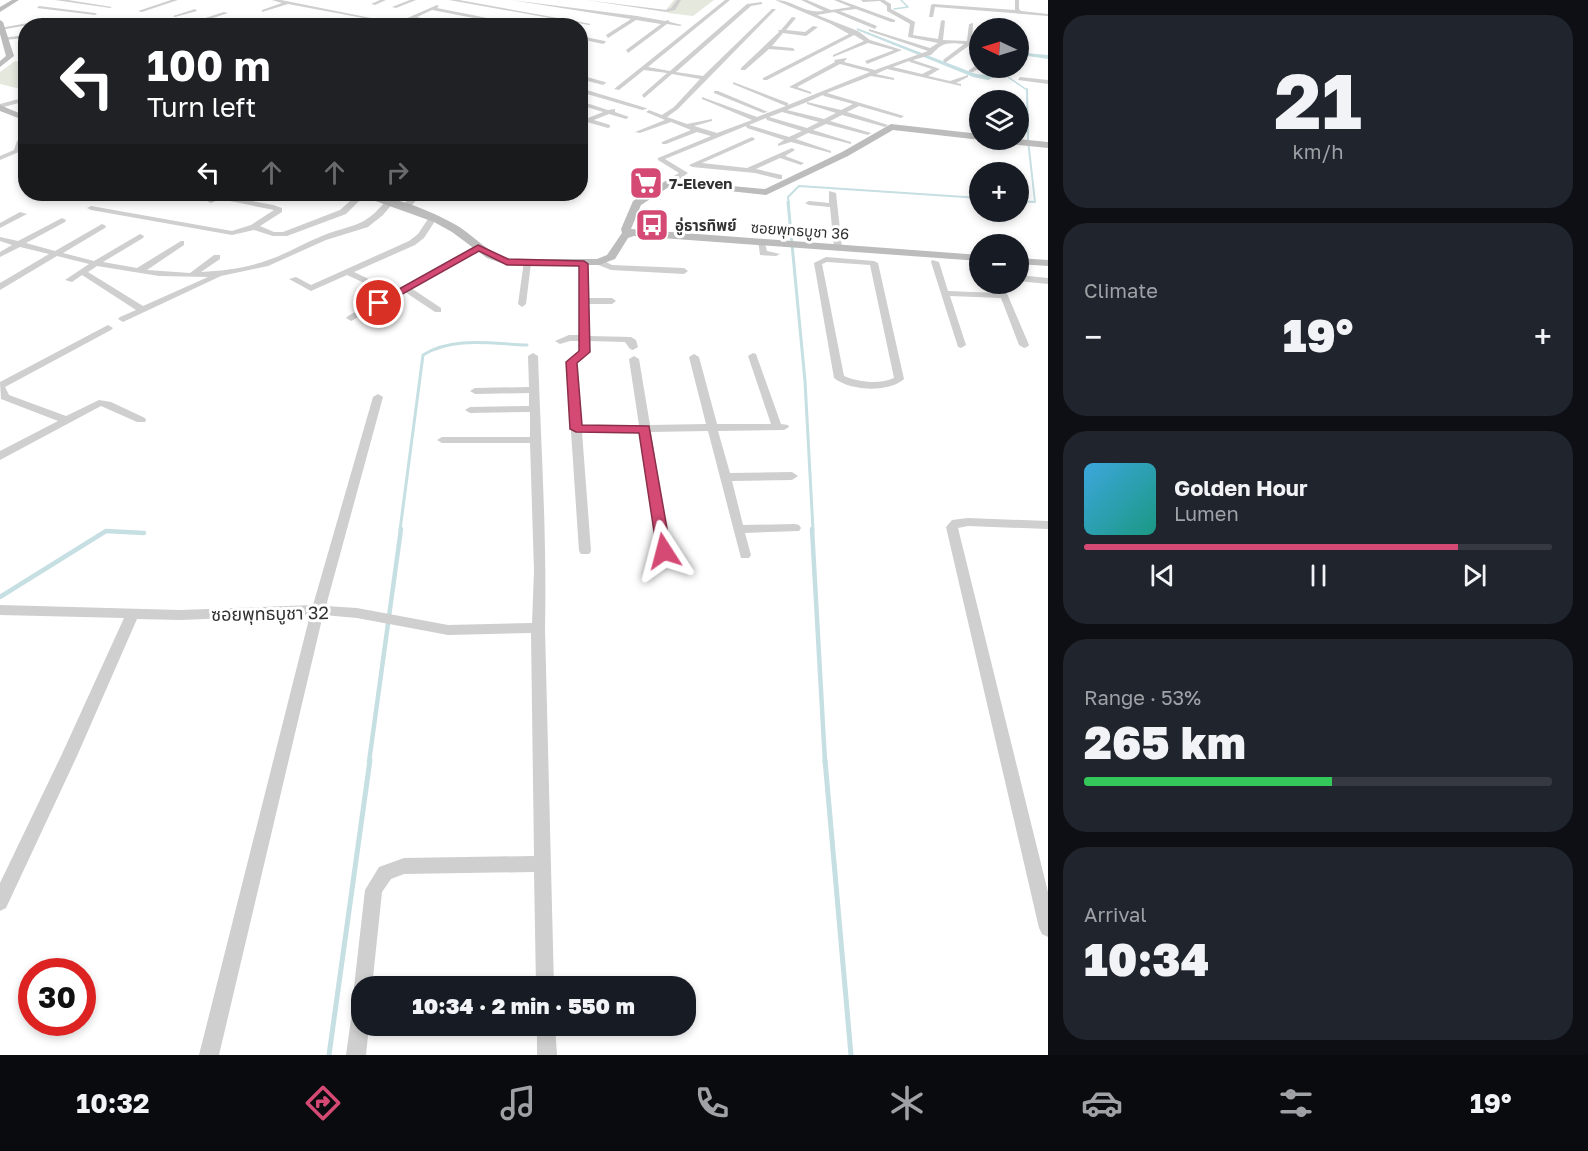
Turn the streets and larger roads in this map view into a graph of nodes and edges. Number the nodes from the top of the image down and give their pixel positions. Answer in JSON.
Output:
{"nodes":[{"id":1,"x":16,"y":0,"type":"edge"},
{"id":2,"x":57,"y":0,"type":"edge"},
{"id":3,"x":177,"y":0,"type":"edge"},
{"id":4,"x":274,"y":0,"type":"edge"},
{"id":5,"x":294,"y":0,"type":"edge"},
{"id":6,"x":384,"y":0,"type":"edge"},
{"id":7,"x":414,"y":0,"type":"edge"},
{"id":8,"x":451,"y":0,"type":"edge"},
{"id":9,"x":513,"y":0,"type":"edge"},
{"id":10,"x":588,"y":0,"type":"edge"},
{"id":11,"x":678,"y":0,"type":"edge"},
{"id":12,"x":777,"y":0,"type":"edge"},
{"id":13,"x":803,"y":0,"type":"edge"},
{"id":14,"x":854,"y":0,"type":"edge"},
{"id":15,"x":881,"y":0,"type":"edge"},
{"id":16,"x":1017,"y":0,"type":"edge"},
{"id":17,"x":87,"y":1,"type":"edge"},
{"id":18,"x":286,"y":1,"type":"edge"},
{"id":19,"x":727,"y":1,"type":"edge"},
{"id":20,"x":838,"y":1,"type":"edge"},
{"id":21,"x":863,"y":1,"type":"edge"},
{"id":22,"x":760,"y":3,"type":"dead end"},
{"id":23,"x":373,"y":4,"type":"dead end"},
{"id":24,"x":749,"y":5,"type":"junction"},
{"id":25,"x":870,"y":6,"type":"dead end"},
{"id":26,"x":39,"y":7,"type":"dead end"},
{"id":27,"x":110,"y":7,"type":"dead end"},
{"id":28,"x":394,"y":7,"type":"dead end"},
{"id":29,"x":1,"y":8,"type":"edge"},
{"id":30,"x":431,"y":8,"type":"junction"},
{"id":31,"x":856,"y":8,"type":"junction"},
{"id":32,"x":66,"y":10,"type":"junction"},
{"id":33,"x":195,"y":10,"type":"dead end"},
{"id":34,"x":140,"y":11,"type":"dead end"},
{"id":35,"x":742,"y":11,"type":"junction"},
{"id":36,"x":832,"y":11,"type":"junction"},
{"id":37,"x":275,"y":12,"type":"dead end"},
{"id":38,"x":751,"y":12,"type":"dead end"},
{"id":39,"x":886,"y":12,"type":"dead end"},
{"id":40,"x":1020,"y":12,"type":"junction"},
{"id":41,"x":226,"y":13,"type":"dead end"},
{"id":42,"x":644,"y":13,"type":"dead end"},
{"id":43,"x":344,"y":14,"type":"junction"},
{"id":44,"x":384,"y":14,"type":"dead end"},
{"id":45,"x":811,"y":14,"type":"junction"},
{"id":46,"x":873,"y":14,"type":"junction"},
{"id":47,"x":897,"y":14,"type":"junction"},
{"id":48,"x":56,"y":15,"type":"dead end"},
{"id":49,"x":95,"y":15,"type":"dead end"},
{"id":50,"x":354,"y":15,"type":"junction"},
{"id":51,"x":606,"y":15,"type":"junction"},
{"id":52,"x":677,"y":15,"type":"dead end"},
{"id":53,"x":1048,"y":15,"type":"edge"},
{"id":54,"x":768,"y":16,"type":"dead end"},
{"id":55,"x":916,"y":16,"type":"dead end"},
{"id":56,"x":410,"y":17,"type":"joint"},
{"id":57,"x":931,"y":17,"type":"dead end"},
{"id":58,"x":169,"y":18,"type":"edge"},
{"id":59,"x":210,"y":18,"type":"edge"},
{"id":60,"x":332,"y":18,"type":"edge"},
{"id":61,"x":346,"y":18,"type":"edge"},
{"id":62,"x":370,"y":18,"type":"joint"},
{"id":63,"x":415,"y":18,"type":"edge"},
{"id":64,"x":484,"y":18,"type":"edge"},
{"id":65,"x":554,"y":18,"type":"edge"},
{"id":66,"x":635,"y":19,"type":"junction"},
{"id":67,"x":781,"y":21,"type":"dead end"},
{"id":68,"x":893,"y":21,"type":"dead end"},
{"id":69,"x":944,"y":21,"type":"dead end"},
{"id":70,"x":666,"y":23,"type":"junction"},
{"id":71,"x":589,"y":24,"type":"edge"},
{"id":72,"x":680,"y":25,"type":"dead end"},
{"id":73,"x":18,"y":27,"type":"edge"},
{"id":74,"x":815,"y":27,"type":"dead end"},
{"id":75,"x":2,"y":31,"type":"edge"},
{"id":76,"x":780,"y":32,"type":"junction"},
{"id":77,"x":18,"y":33,"type":"edge"},
{"id":78,"x":18,"y":34,"type":"edge"},
{"id":79,"x":856,"y":34,"type":"junction"},
{"id":80,"x":608,"y":36,"type":"dead end"},
{"id":81,"x":588,"y":39,"type":"edge"},
{"id":82,"x":774,"y":39,"type":"junction"},
{"id":83,"x":785,"y":40,"type":"dead end"},
{"id":84,"x":868,"y":41,"type":"junction"},
{"id":85,"x":603,"y":42,"type":"dead end"},
{"id":86,"x":941,"y":43,"type":"junction"},
{"id":87,"x":969,"y":43,"type":"joint"},
{"id":88,"x":621,"y":45,"type":"dead end"},
{"id":89,"x":768,"y":47,"type":"junction"},
{"id":90,"x":4,"y":48,"type":"edge"},
{"id":91,"x":793,"y":51,"type":"dead end"},
{"id":92,"x":928,"y":53,"type":"junction"},
{"id":93,"x":813,"y":54,"type":"junction"},
{"id":94,"x":759,"y":55,"type":"junction"},
{"id":95,"x":767,"y":56,"type":"dead end"},
{"id":96,"x":833,"y":59,"type":"junction"},
{"id":97,"x":912,"y":61,"type":"dead end"},
{"id":98,"x":945,"y":61,"type":"dead end"},
{"id":99,"x":867,"y":62,"type":"dead end"},
{"id":100,"x":0,"y":65,"type":"edge"},
{"id":101,"x":716,"y":65,"type":"junction"},
{"id":102,"x":725,"y":66,"type":"dead end"},
{"id":103,"x":644,"y":68,"type":"junction"},
{"id":104,"x":734,"y":68,"type":"dead end"},
{"id":105,"x":743,"y":69,"type":"junction"},
{"id":106,"x":753,"y":70,"type":"dead end"},
{"id":107,"x":878,"y":70,"type":"junction"},
{"id":108,"x":672,"y":72,"type":"junction"},
{"id":109,"x":820,"y":72,"type":"junction"},
{"id":110,"x":861,"y":72,"type":"dead end"},
{"id":111,"x":969,"y":72,"type":"edge"},
{"id":112,"x":828,"y":74,"type":"dead end"},
{"id":113,"x":922,"y":76,"type":"junction"},
{"id":114,"x":836,"y":77,"type":"dead end"},
{"id":115,"x":704,"y":78,"type":"junction"},
{"id":116,"x":588,"y":79,"type":"edge"},
{"id":117,"x":765,"y":79,"type":"dead end"},
{"id":118,"x":845,"y":79,"type":"dead end"},
{"id":119,"x":892,"y":79,"type":"dead end"},
{"id":120,"x":1020,"y":79,"type":"dead end"},
{"id":121,"x":806,"y":80,"type":"junction"},
{"id":122,"x":1048,"y":82,"type":"edge"},
{"id":123,"x":603,"y":83,"type":"dead end"},
{"id":124,"x":735,"y":83,"type":"dead end"},
{"id":125,"x":817,"y":83,"type":"dead end"},
{"id":126,"x":950,"y":83,"type":"junction"},
{"id":127,"x":959,"y":85,"type":"dead end"},
{"id":128,"x":617,"y":88,"type":"dead end"},
{"id":129,"x":588,"y":92,"type":"edge"},
{"id":130,"x":716,"y":92,"type":"dead end"},
{"id":131,"x":760,"y":93,"type":"junction"},
{"id":132,"x":808,"y":93,"type":"dead end"},
{"id":133,"x":826,"y":95,"type":"dead end"},
{"id":134,"x":644,"y":96,"type":"dead end"},
{"id":135,"x":704,"y":98,"type":"dead end"},
{"id":136,"x":736,"y":100,"type":"junction"},
{"id":137,"x":18,"y":101,"type":"edge"},
{"id":138,"x":809,"y":103,"type":"dead end"},
{"id":139,"x":627,"y":104,"type":"junction"},
{"id":140,"x":858,"y":104,"type":"junction"},
{"id":141,"x":588,"y":105,"type":"edge"},
{"id":142,"x":722,"y":105,"type":"junction"},
{"id":143,"x":0,"y":107,"type":"edge"},
{"id":144,"x":784,"y":107,"type":"junction"},
{"id":145,"x":610,"y":112,"type":"junction"},
{"id":146,"x":841,"y":113,"type":"junction"},
{"id":147,"x":18,"y":114,"type":"edge"},
{"id":148,"x":901,"y":116,"type":"dead end"},
{"id":149,"x":626,"y":117,"type":"dead end"},
{"id":150,"x":663,"y":117,"type":"junction"},
{"id":151,"x":589,"y":120,"type":"joint"},
{"id":152,"x":670,"y":120,"type":"junction"},
{"id":153,"x":710,"y":120,"type":"dead end"},
{"id":154,"x":758,"y":120,"type":"junction"},
{"id":155,"x":824,"y":122,"type":"junction"},
{"id":156,"x":885,"y":125,"type":"dead end"},
{"id":157,"x":608,"y":126,"type":"dead end"},
{"id":158,"x":687,"y":126,"type":"junction"},
{"id":159,"x":749,"y":128,"type":"dead end"},
{"id":160,"x":638,"y":129,"type":"dead end"},
{"id":161,"x":697,"y":130,"type":"junction"},
{"id":162,"x":807,"y":130,"type":"junction"},
{"id":163,"x":868,"y":133,"type":"dead end"},
{"id":164,"x":969,"y":135,"type":"edge"},
{"id":165,"x":716,"y":138,"type":"junction"},
{"id":166,"x":752,"y":139,"type":"dead end"},
{"id":167,"x":788,"y":140,"type":"junction"},
{"id":168,"x":664,"y":143,"type":"dead end"},
{"id":169,"x":849,"y":143,"type":"dead end"},
{"id":170,"x":1029,"y":144,"type":"edge"},
{"id":171,"x":780,"y":145,"type":"dead end"},
{"id":172,"x":1048,"y":145,"type":"edge"},
{"id":173,"x":18,"y":146,"type":"edge"},
{"id":174,"x":735,"y":146,"type":"junction"},
{"id":175,"x":697,"y":148,"type":"dead end"},
{"id":176,"x":792,"y":150,"type":"dead end"},
{"id":177,"x":829,"y":152,"type":"dead end"},
{"id":178,"x":714,"y":154,"type":"junction"},
{"id":179,"x":780,"y":156,"type":"junction"},
{"id":180,"x":0,"y":158,"type":"edge"},
{"id":181,"x":693,"y":164,"type":"junction"},
{"id":182,"x":801,"y":164,"type":"dead end"},
{"id":183,"x":680,"y":170,"type":"junction"},
{"id":184,"x":748,"y":170,"type":"junction"},
{"id":185,"x":779,"y":177,"type":"dead end"},
{"id":186,"x":670,"y":182,"type":"junction"},
{"id":187,"x":832,"y":193,"type":"dead end"},
{"id":188,"x":239,"y":201,"type":"edge"},
{"id":189,"x":354,"y":201,"type":"edge"},
{"id":190,"x":383,"y":201,"type":"edge"},
{"id":191,"x":411,"y":201,"type":"edge"},
{"id":192,"x":389,"y":203,"type":"junction"},
{"id":193,"x":809,"y":203,"type":"dead end"},
{"id":194,"x":832,"y":205,"type":"junction"},
{"id":195,"x":91,"y":208,"type":"dead end"},
{"id":196,"x":405,"y":208,"type":"junction"},
{"id":197,"x":23,"y":214,"type":"dead end"},
{"id":198,"x":432,"y":218,"type":"junction"},
{"id":199,"x":62,"y":220,"type":"dead end"},
{"id":200,"x":0,"y":226,"type":"edge"},
{"id":201,"x":102,"y":226,"type":"dead end"},
{"id":202,"x":254,"y":227,"type":"junction"},
{"id":203,"x":628,"y":234,"type":"junction"},
{"id":204,"x":140,"y":236,"type":"dead end"},
{"id":205,"x":0,"y":239,"type":"edge"},
{"id":206,"x":761,"y":242,"type":"junction"},
{"id":207,"x":181,"y":243,"type":"dead end"},
{"id":208,"x":20,"y":244,"type":"junction"},
{"id":209,"x":478,"y":247,"type":"junction"},
{"id":210,"x":838,"y":248,"type":"junction"},
{"id":211,"x":872,"y":250,"type":"junction"},
{"id":212,"x":57,"y":254,"type":"junction"},
{"id":213,"x":0,"y":255,"type":"edge"},
{"id":214,"x":776,"y":255,"type":"dead end"},
{"id":215,"x":217,"y":257,"type":"dead end"},
{"id":216,"x":969,"y":257,"type":"edge"},
{"id":217,"x":600,"y":262,"type":"junction"},
{"id":218,"x":935,"y":262,"type":"dead end"},
{"id":219,"x":1029,"y":262,"type":"edge"},
{"id":220,"x":98,"y":263,"type":"junction"},
{"id":221,"x":527,"y":263,"type":"junction"},
{"id":222,"x":874,"y":263,"type":"junction"},
{"id":223,"x":1048,"y":263,"type":"edge"},
{"id":224,"x":584,"y":264,"type":"junction"},
{"id":225,"x":139,"y":271,"type":"junction"},
{"id":226,"x":684,"y":271,"type":"dead end"},
{"id":227,"x":83,"y":272,"type":"junction"},
{"id":228,"x":227,"y":272,"type":"junction"},
{"id":229,"x":347,"y":272,"type":"junction"},
{"id":230,"x":191,"y":276,"type":"junction"},
{"id":231,"x":292,"y":279,"type":"dead end"},
{"id":232,"x":1029,"y":279,"type":"edge"},
{"id":233,"x":69,"y":280,"type":"dead end"},
{"id":234,"x":1048,"y":281,"type":"edge"},
{"id":235,"x":0,"y":287,"type":"edge"},
{"id":236,"x":407,"y":289,"type":"junction"},
{"id":237,"x":390,"y":292,"type":"dead end"},
{"id":238,"x":945,"y":293,"type":"junction"},
{"id":239,"x":1004,"y":296,"type":"joint"},
{"id":240,"x":585,"y":301,"type":"junction"},
{"id":241,"x":612,"y":301,"type":"dead end"},
{"id":242,"x":522,"y":304,"type":"dead end"},
{"id":243,"x":143,"y":310,"type":"junction"},
{"id":244,"x":438,"y":310,"type":"dead end"},
{"id":245,"x":351,"y":318,"type":"dead end"},
{"id":246,"x":123,"y":319,"type":"dead end"},
{"id":247,"x":108,"y":328,"type":"dead end"},
{"id":248,"x":585,"y":338,"type":"junction"},
{"id":249,"x":560,"y":341,"type":"dead end"},
{"id":250,"x":962,"y":345,"type":"dead end"},
{"id":251,"x":1024,"y":345,"type":"dead end"},
{"id":252,"x":533,"y":356,"type":"dead end"},
{"id":253,"x":753,"y":356,"type":"dead end"},
{"id":254,"x":694,"y":357,"type":"dead end"},
{"id":255,"x":0,"y":386,"type":"edge"},
{"id":256,"x":534,"y":390,"type":"junction"},
{"id":257,"x":475,"y":391,"type":"dead end"},
{"id":258,"x":378,"y":397,"type":"dead end"},
{"id":259,"x":535,"y":409,"type":"junction"},
{"id":260,"x":470,"y":410,"type":"dead end"},
{"id":261,"x":66,"y":420,"type":"junction"},
{"id":262,"x":141,"y":420,"type":"dead end"},
{"id":263,"x":712,"y":428,"type":"junction"},
{"id":264,"x":576,"y":429,"type":"junction"},
{"id":265,"x":645,"y":429,"type":"junction"},
{"id":266,"x":442,"y":440,"type":"dead end"},
{"id":267,"x":537,"y":440,"type":"junction"},
{"id":268,"x":0,"y":456,"type":"edge"},
{"id":269,"x":792,"y":476,"type":"dead end"},
{"id":270,"x":725,"y":477,"type":"junction"},
{"id":271,"x":1048,"y":525,"type":"edge"},
{"id":272,"x":795,"y":528,"type":"dead end"},
{"id":273,"x":739,"y":529,"type":"junction"},
{"id":274,"x":585,"y":551,"type":"dead end"},
{"id":275,"x":664,"y":551,"type":"dead end"},
{"id":276,"x":745,"y":555,"type":"dead end"},
{"id":277,"x":0,"y":610,"type":"edge"},
{"id":278,"x":318,"y":610,"type":"junction"},
{"id":279,"x":132,"y":615,"type":"junction"},
{"id":280,"x":538,"y":628,"type":"junction"},
{"id":281,"x":543,"y":864,"type":"junction"},
{"id":282,"x":0,"y":902,"type":"edge"},
{"id":283,"x":1048,"y":928,"type":"edge"},
{"id":284,"x":364,"y":976,"type":"edge"},
{"id":285,"x":546,"y":976,"type":"edge"},
{"id":286,"x":358,"y":1036,"type":"edge"},
{"id":287,"x":546,"y":1036,"type":"edge"},
{"id":288,"x":209,"y":1055,"type":"edge"},
{"id":289,"x":356,"y":1055,"type":"edge"},
{"id":290,"x":547,"y":1055,"type":"edge"}],
"edges":[{"from":1,"to":29,"type":"street"},
{"from":2,"to":17,"type":"street"},
{"from":3,"to":34,"type":"street"},
{"from":4,"to":18,"type":"street"},
{"from":5,"to":18,"type":"street"},
{"from":6,"to":23,"type":"street"},
{"from":7,"to":28,"type":"street"},
{"from":8,"to":30,"type":"street"},
{"from":8,"to":65,"type":"street"},
{"from":9,"to":51,"type":"street"},
{"from":10,"to":11,"type":"street"},
{"from":12,"to":45,"type":"street"},
{"from":13,"to":36,"type":"street"},
{"from":14,"to":20,"type":"street"},
{"from":15,"to":21,"type":"street"},
{"from":15,"to":47,"type":"street"},
{"from":16,"to":40,"type":"street"},
{"from":17,"to":27,"type":"street"},
{"from":17,"to":32,"type":"street"},
{"from":18,"to":37,"type":"street"},
{"from":18,"to":43,"type":"street"},
{"from":19,"to":24,"type":"street"},
{"from":19,"to":103,"type":"street"},
{"from":20,"to":31,"type":"street"},
{"from":22,"to":24,"type":"street"},
{"from":24,"to":35,"type":"street"},
{"from":25,"to":31,"type":"street"},
{"from":26,"to":32,"type":"street"},
{"from":30,"to":56,"type":"street"},
{"from":30,"to":64,"type":"street"},
{"from":31,"to":36,"type":"street"},
{"from":31,"to":46,"type":"street"},
{"from":32,"to":48,"type":"street"},
{"from":32,"to":49,"type":"street"},
{"from":33,"to":58,"type":"street"},
{"from":35,"to":38,"type":"street"},
{"from":35,"to":108,"type":"street"},
{"from":36,"to":45,"type":"street"},
{"from":36,"to":92,"type":"street"},
{"from":39,"to":46,"type":"street"},
{"from":40,"to":53,"type":"street"},
{"from":40,"to":57,"type":"street"},
{"from":41,"to":59,"type":"street"},
{"from":42,"to":66,"type":"street"},
{"from":43,"to":50,"type":"street"},
{"from":43,"to":60,"type":"street"},
{"from":44,"to":62,"type":"street"},
{"from":45,"to":79,"type":"street"},
{"from":46,"to":68,"type":"street"},
{"from":47,"to":55,"type":"street"},
{"from":47,"to":86,"type":"street"},
{"from":50,"to":61,"type":"street"},
{"from":50,"to":62,"type":"street"},
{"from":51,"to":66,"type":"street"},
{"from":51,"to":71,"type":"street"},
{"from":52,"to":70,"type":"street"},
{"from":54,"to":101,"type":"street"},
{"from":56,"to":63,"type":"street"},
{"from":66,"to":70,"type":"street"},
{"from":66,"to":80,"type":"street"},
{"from":67,"to":76,"type":"street"},
{"from":69,"to":86,"type":"street"},
{"from":70,"to":72,"type":"street"},
{"from":70,"to":88,"type":"street"},
{"from":73,"to":75,"type":"street"},
{"from":74,"to":76,"type":"street"},
{"from":75,"to":77,"type":"street"},
{"from":75,"to":78,"type":"street"},
{"from":75,"to":90,"type":"street"},
{"from":76,"to":82,"type":"street"},
{"from":79,"to":84,"type":"street"},
{"from":79,"to":93,"type":"street"},
{"from":81,"to":85,"type":"street"},
{"from":82,"to":83,"type":"street"},
{"from":82,"to":89,"type":"street"},
{"from":84,"to":96,"type":"street"},
{"from":84,"to":99,"type":"street"},
{"from":86,"to":87,"type":"street"},
{"from":86,"to":92,"type":"street"},
{"from":87,"to":98,"type":"street"},
{"from":89,"to":91,"type":"street"},
{"from":89,"to":94,"type":"street"},
{"from":90,"to":100,"type":"street"},
{"from":92,"to":107,"type":"street"},
{"from":93,"to":96,"type":"street"},
{"from":93,"to":117,"type":"street"},
{"from":94,"to":95,"type":"street"},
{"from":94,"to":105,"type":"street"},
{"from":96,"to":107,"type":"street"},
{"from":96,"to":109,"type":"street"},
{"from":96,"to":110,"type":"street"},
{"from":97,"to":113,"type":"street"},
{"from":101,"to":102,"type":"street"},
{"from":101,"to":115,"type":"street"},
{"from":103,"to":108,"type":"street"},
{"from":103,"to":128,"type":"street"},
{"from":104,"to":105,"type":"street"},
{"from":105,"to":106,"type":"street"},
{"from":107,"to":113,"type":"street"},
{"from":107,"to":119,"type":"street"},
{"from":107,"to":144,"type":"street"},
{"from":108,"to":115,"type":"street"},
{"from":108,"to":134,"type":"street"},
{"from":109,"to":112,"type":"street"},
{"from":109,"to":121,"type":"street"},
{"from":111,"to":126,"type":"street"},
{"from":113,"to":126,"type":"street"},
{"from":114,"to":118,"type":"street"},
{"from":115,"to":150,"type":"street"},
{"from":116,"to":123,"type":"street"},
{"from":120,"to":122,"type":"street"},
{"from":121,"to":125,"type":"street"},
{"from":121,"to":132,"type":"street"},
{"from":124,"to":131,"type":"street"},
{"from":126,"to":127,"type":"street"},
{"from":129,"to":139,"type":"street"},
{"from":130,"to":136,"type":"street"},
{"from":131,"to":136,"type":"street"},
{"from":131,"to":144,"type":"street"},
{"from":133,"to":140,"type":"street"},
{"from":135,"to":142,"type":"street"},
{"from":136,"to":142,"type":"street"},
{"from":136,"to":162,"type":"street"},
{"from":137,"to":143,"type":"street"},
{"from":138,"to":146,"type":"street"},
{"from":139,"to":145,"type":"street"},
{"from":139,"to":150,"type":"street"},
{"from":140,"to":146,"type":"street"},
{"from":140,"to":148,"type":"street"},
{"from":141,"to":145,"type":"street"},
{"from":142,"to":154,"type":"street"},
{"from":143,"to":147,"type":"street"},
{"from":144,"to":154,"type":"street"},
{"from":144,"to":155,"type":"street"},
{"from":145,"to":149,"type":"street"},
{"from":145,"to":151,"type":"street"},
{"from":146,"to":155,"type":"street"},
{"from":146,"to":156,"type":"street"},
{"from":150,"to":152,"type":"street"},
{"from":151,"to":157,"type":"street"},
{"from":152,"to":158,"type":"street"},
{"from":152,"to":160,"type":"street"},
{"from":153,"to":158,"type":"street"},
{"from":154,"to":165,"type":"street"},
{"from":155,"to":162,"type":"street"},
{"from":155,"to":163,"type":"street"},
{"from":158,"to":161,"type":"street"},
{"from":159,"to":167,"type":"street"},
{"from":161,"to":165,"type":"street"},
{"from":161,"to":168,"type":"street"},
{"from":162,"to":167,"type":"street"},
{"from":162,"to":169,"type":"street"},
{"from":164,"to":186,"type":"street"},
{"from":165,"to":174,"type":"street"},
{"from":165,"to":183,"type":"street"},
{"from":166,"to":174,"type":"street"},
{"from":167,"to":171,"type":"street"},
{"from":167,"to":177,"type":"street"},
{"from":170,"to":172,"type":"street"},
{"from":173,"to":180,"type":"street"},
{"from":174,"to":178,"type":"street"},
{"from":175,"to":178,"type":"street"},
{"from":176,"to":179,"type":"street"},
{"from":178,"to":181,"type":"street"},
{"from":179,"to":182,"type":"street"},
{"from":179,"to":184,"type":"street"},
{"from":181,"to":183,"type":"street"},
{"from":181,"to":184,"type":"street"},
{"from":183,"to":186,"type":"street"},
{"from":184,"to":185,"type":"street"},
{"from":186,"to":203,"type":"street"},
{"from":187,"to":194,"type":"street"},
{"from":188,"to":202,"type":"street"},
{"from":189,"to":202,"type":"street"},
{"from":190,"to":192,"type":"street"},
{"from":191,"to":196,"type":"street"},
{"from":192,"to":196,"type":"street"},
{"from":192,"to":228,"type":"street"},
{"from":193,"to":194,"type":"street"},
{"from":194,"to":210,"type":"street"},
{"from":195,"to":202,"type":"street"},
{"from":196,"to":198,"type":"street"},
{"from":197,"to":200,"type":"street"},
{"from":198,"to":209,"type":"street"},
{"from":198,"to":229,"type":"street"},
{"from":199,"to":208,"type":"street"},
{"from":201,"to":212,"type":"street"},
{"from":203,"to":206,"type":"street","name":"ซอยพุทธบูชา 36"},
{"from":203,"to":217,"type":"street"},
{"from":204,"to":220,"type":"street"},
{"from":205,"to":208,"type":"street"},
{"from":206,"to":210,"type":"street","name":"ซอยพุทธบูชา 36"},
{"from":206,"to":214,"type":"street"},
{"from":207,"to":225,"type":"street"},
{"from":208,"to":212,"type":"street"},
{"from":208,"to":213,"type":"street"},
{"from":209,"to":221,"type":"street"},
{"from":209,"to":236,"type":"street"},
{"from":210,"to":211,"type":"street","name":"ซอยพุทธบูชา 36"},
{"from":211,"to":216,"type":"street","name":"ซอยพุทธบูชา 36"},
{"from":211,"to":222,"type":"street"},
{"from":212,"to":220,"type":"street"},
{"from":212,"to":235,"type":"street"},
{"from":215,"to":230,"type":"street"},
{"from":217,"to":224,"type":"street"},
{"from":217,"to":226,"type":"street"},
{"from":218,"to":238,"type":"street"},
{"from":219,"to":223,"type":"street"},
{"from":220,"to":225,"type":"street"},
{"from":220,"to":227,"type":"street"},
{"from":221,"to":224,"type":"street"},
{"from":221,"to":242,"type":"street"},
{"from":222,"to":222,"type":"street"},
{"from":224,"to":240,"type":"street"},
{"from":225,"to":230,"type":"street"},
{"from":227,"to":233,"type":"street"},
{"from":227,"to":243,"type":"street"},
{"from":228,"to":230,"type":"street"},
{"from":228,"to":243,"type":"street"},
{"from":229,"to":231,"type":"street"},
{"from":229,"to":237,"type":"street"},
{"from":232,"to":234,"type":"street"},
{"from":236,"to":244,"type":"street"},
{"from":236,"to":245,"type":"street"},
{"from":238,"to":239,"type":"street"},
{"from":238,"to":250,"type":"street"},
{"from":239,"to":251,"type":"street"},
{"from":240,"to":241,"type":"street"},
{"from":240,"to":248,"type":"street"},
{"from":243,"to":246,"type":"street"},
{"from":247,"to":255,"type":"street"},
{"from":248,"to":249,"type":"street"},
{"from":248,"to":264,"type":"street"},
{"from":248,"to":265,"type":"street"},
{"from":252,"to":256,"type":"street"},
{"from":253,"to":263,"type":"street"},
{"from":254,"to":263,"type":"street"},
{"from":255,"to":261,"type":"street"},
{"from":256,"to":257,"type":"street"},
{"from":256,"to":259,"type":"street"},
{"from":258,"to":278,"type":"street"},
{"from":259,"to":260,"type":"street"},
{"from":259,"to":267,"type":"street"},
{"from":261,"to":262,"type":"street"},
{"from":261,"to":268,"type":"street"},
{"from":263,"to":265,"type":"street"},
{"from":263,"to":270,"type":"street"},
{"from":264,"to":265,"type":"street"},
{"from":264,"to":274,"type":"street"},
{"from":265,"to":275,"type":"street"},
{"from":266,"to":267,"type":"street"},
{"from":267,"to":280,"type":"street"},
{"from":269,"to":270,"type":"street"},
{"from":270,"to":273,"type":"street"},
{"from":271,"to":283,"type":"street"},
{"from":272,"to":273,"type":"street"},
{"from":273,"to":276,"type":"street"},
{"from":277,"to":279,"type":"street","name":"ซอยพุทธบูชา 32"},
{"from":278,"to":279,"type":"street","name":"ซอยพุทธบูชา 32"},
{"from":278,"to":280,"type":"street","name":"ซอยพุทธบูชา 32"},
{"from":278,"to":288,"type":"street"},
{"from":279,"to":282,"type":"street"},
{"from":280,"to":281,"type":"street"},
{"from":281,"to":284,"type":"street"},
{"from":281,"to":285,"type":"street"},
{"from":286,"to":289,"type":"street"},
{"from":287,"to":290,"type":"street"}]}
